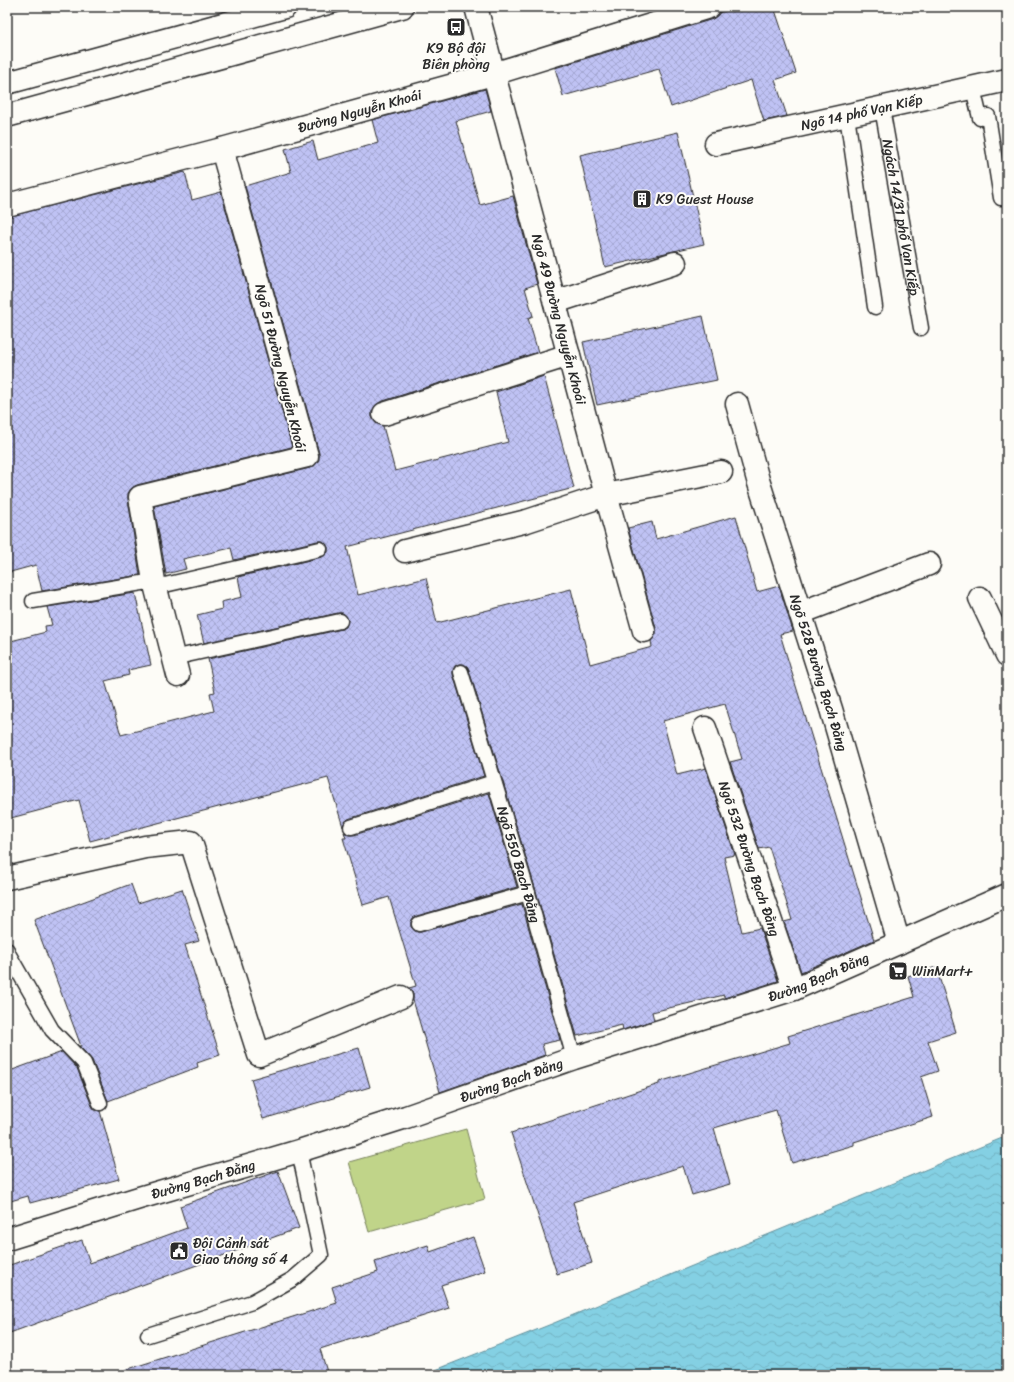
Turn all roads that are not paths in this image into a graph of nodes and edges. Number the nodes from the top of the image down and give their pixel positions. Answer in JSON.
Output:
{"nodes":[{"id":1,"x":285,"y":7,"type":"edge"},
{"id":2,"x":402,"y":7,"type":"edge"},
{"id":3,"x":476,"y":7,"type":"edge"},
{"id":4,"x":709,"y":7,"type":"edge"},
{"id":5,"x":493,"y":74,"type":"junction"},
{"id":6,"x":1007,"y":80,"type":"edge"},
{"id":7,"x":7,"y":83,"type":"edge"},
{"id":8,"x":973,"y":88,"type":"junction"},
{"id":9,"x":882,"y":108,"type":"junction"},
{"id":10,"x":7,"y":116,"type":"edge"},
{"id":11,"x":847,"y":116,"type":"junction"},
{"id":12,"x":716,"y":144,"type":"dead end"},
{"id":13,"x":222,"y":149,"type":"junction"},
{"id":14,"x":1001,"y":198,"type":"dead end"},
{"id":15,"x":7,"y":205,"type":"edge"},
{"id":16,"x":675,"y":263,"type":"dead end"},
{"id":17,"x":555,"y":302,"type":"junction"},
{"id":18,"x":875,"y":307,"type":"dead end"},
{"id":19,"x":921,"y":328,"type":"dead end"},
{"id":20,"x":569,"y":355,"type":"junction"},
{"id":21,"x":737,"y":404,"type":"dead end"},
{"id":22,"x":384,"y":414,"type":"dead end"},
{"id":23,"x":721,"y":472,"type":"dead end"},
{"id":24,"x":606,"y":495,"type":"junction"},
{"id":25,"x":320,"y":549,"type":"dead end"},
{"id":26,"x":405,"y":551,"type":"dead end"},
{"id":27,"x":929,"y":564,"type":"dead end"},
{"id":28,"x":155,"y":584,"type":"junction"},
{"id":29,"x":980,"y":598,"type":"dead end"},
{"id":30,"x":33,"y":601,"type":"dead end"},
{"id":31,"x":800,"y":613,"type":"junction"},
{"id":32,"x":340,"y":621,"type":"dead end"},
{"id":33,"x":644,"y":631,"type":"dead end"},
{"id":34,"x":1007,"y":655,"type":"edge"},
{"id":35,"x":175,"y":666,"type":"joint"},
{"id":36,"x":460,"y":672,"type":"dead end"},
{"id":37,"x":705,"y":728,"type":"dead end"},
{"id":38,"x":494,"y":782,"type":"junction"},
{"id":39,"x":350,"y":826,"type":"dead end"},
{"id":40,"x":7,"y":878,"type":"edge"},
{"id":41,"x":528,"y":893,"type":"junction"},
{"id":42,"x":1007,"y":895,"type":"edge"},
{"id":43,"x":419,"y":924,"type":"dead end"},
{"id":44,"x":899,"y":943,"type":"junction"},
{"id":45,"x":7,"y":950,"type":"edge"},
{"id":46,"x":794,"y":989,"type":"junction"},
{"id":47,"x":401,"y":997,"type":"dead end"},
{"id":48,"x":574,"y":1058,"type":"junction"},
{"id":49,"x":100,"y":1103,"type":"dead end"},
{"id":50,"x":299,"y":1151,"type":"junction"},
{"id":51,"x":7,"y":1239,"type":"edge"},
{"id":52,"x":148,"y":1335,"type":"dead end"}],
"edges":[{"from":1,"to":7,"type":"street"},
{"from":2,"to":10,"type":"street"},
{"from":3,"to":5,"type":"street","name":"Ngõ 49 Đường Nguyễn Khoái"},
{"from":4,"to":5,"type":"street","name":"Đường Nguyễn Khoái"},
{"from":5,"to":13,"type":"street","name":"Đường Nguyễn Khoái"},
{"from":5,"to":17,"type":"street","name":"Ngõ 49 Đường Nguyễn Khoái"},
{"from":6,"to":8,"type":"street","name":"Ngõ 14 phố Vạn Kiếp"},
{"from":8,"to":9,"type":"street","name":"Ngõ 14 phố Vạn Kiếp"},
{"from":8,"to":14,"type":"lane"},
{"from":9,"to":11,"type":"street","name":"Ngõ 14 phố Vạn Kiếp"},
{"from":9,"to":19,"type":"lane","name":"Ngách 14/31 phố Vạn Kiếp"},
{"from":11,"to":12,"type":"street","name":"Ngõ 14 phố Vạn Kiếp"},
{"from":11,"to":18,"type":"lane"},
{"from":13,"to":15,"type":"street","name":"Đường Nguyễn Khoái"},
{"from":13,"to":28,"type":"street","name":"Ngõ 51 Đường Nguyễn Khoái"},
{"from":16,"to":17,"type":"street"},
{"from":17,"to":20,"type":"street","name":"Ngõ 49 Đường Nguyễn Khoái"},
{"from":20,"to":22,"type":"street"},
{"from":20,"to":24,"type":"street","name":"Ngõ 49 Đường Nguyễn Khoái"},
{"from":21,"to":31,"type":"street","name":"Ngõ 528 Đường Bạch Đằng"},
{"from":23,"to":24,"type":"street"},
{"from":24,"to":26,"type":"street"},
{"from":24,"to":33,"type":"street","name":"Ngõ 49 Đường Nguyễn Khoái"},
{"from":25,"to":28,"type":"lane"},
{"from":27,"to":31,"type":"street"},
{"from":28,"to":30,"type":"lane"},
{"from":28,"to":35,"type":"street","name":"Ngõ 51 Đường Nguyễn Khoái"},
{"from":29,"to":34,"type":"street"},
{"from":31,"to":44,"type":"street","name":"Ngõ 528 Đường Bạch Đằng"},
{"from":32,"to":35,"type":"lane"},
{"from":36,"to":38,"type":"lane","name":"Ngõ 550 Bạch Đằng"},
{"from":37,"to":46,"type":"street","name":"Ngõ 532 Đường Bạch Đằng"},
{"from":38,"to":39,"type":"lane"},
{"from":38,"to":41,"type":"lane","name":"Ngõ 550 Bạch Đằng"},
{"from":40,"to":47,"type":"street"},
{"from":41,"to":43,"type":"lane"},
{"from":41,"to":48,"type":"lane","name":"Ngõ 550 Bạch Đằng"},
{"from":42,"to":44,"type":"street","name":"Đường Bạch Đằng"},
{"from":44,"to":46,"type":"street","name":"Đường Bạch Đằng"},
{"from":45,"to":49,"type":"lane"},
{"from":46,"to":48,"type":"street","name":"Đường Bạch Đằng"},
{"from":48,"to":50,"type":"street","name":"Đường Bạch Đằng"},
{"from":50,"to":51,"type":"street","name":"Đường Bạch Đằng"},
{"from":50,"to":52,"type":"lane"}]}
